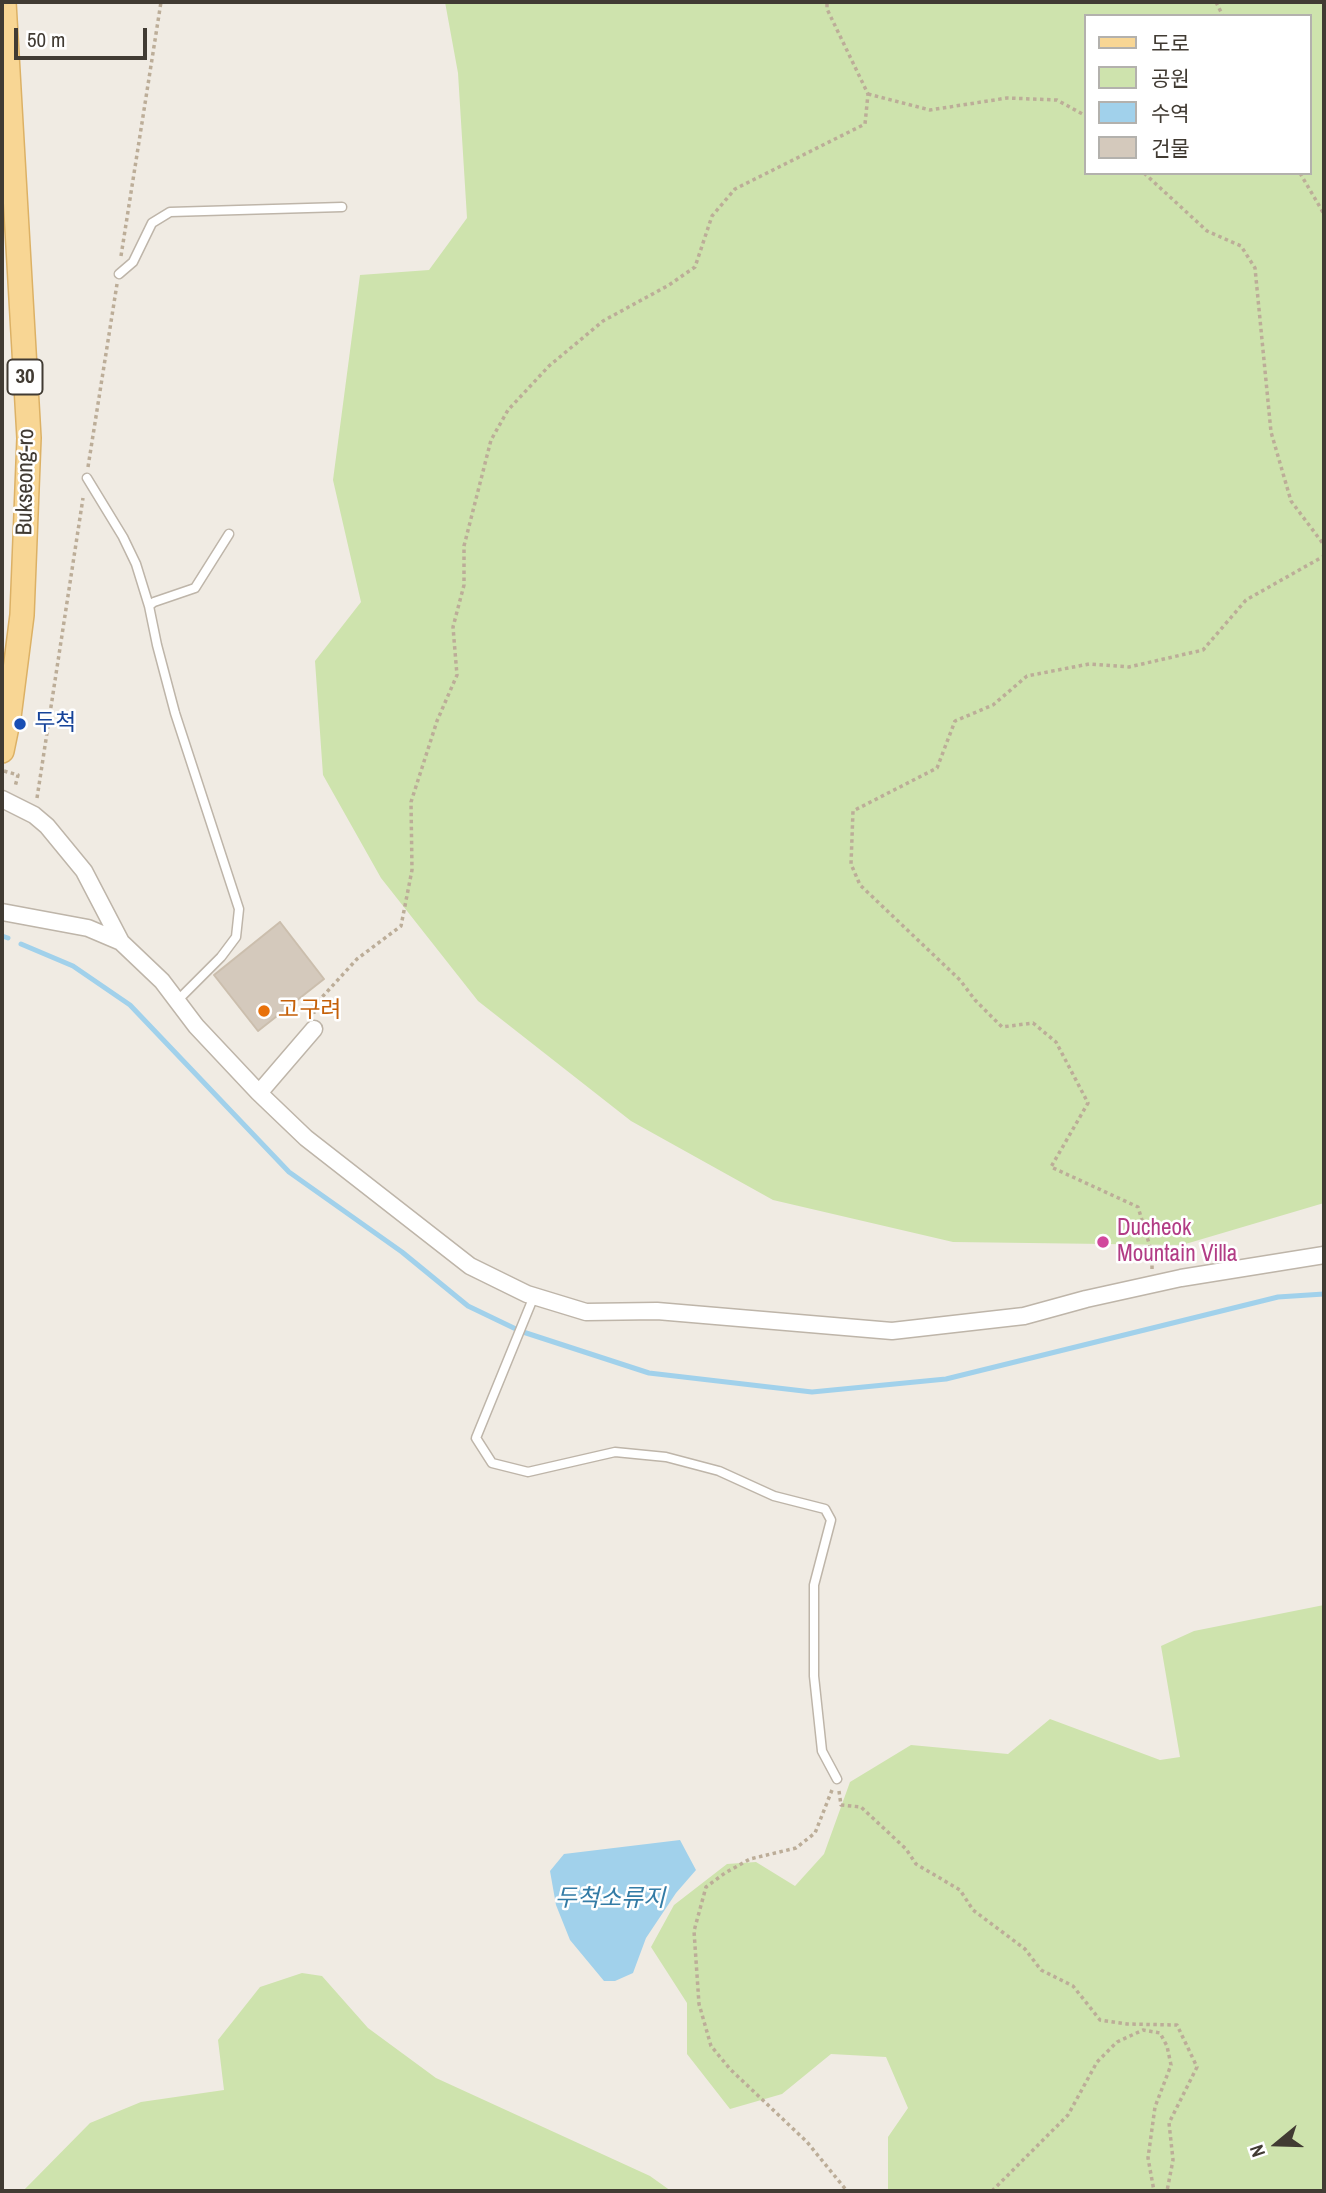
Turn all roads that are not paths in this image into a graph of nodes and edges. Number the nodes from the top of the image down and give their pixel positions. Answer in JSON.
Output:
{"nodes":[{"id":1,"x":4,"y":2,"type":"edge"},
{"id":2,"x":342,"y":207,"type":"dead end"},
{"id":3,"x":118,"y":274,"type":"road end"},
{"id":4,"x":87,"y":478,"type":"road end"},
{"id":5,"x":229,"y":534,"type":"dead end"},
{"id":6,"x":149,"y":606,"type":"junction"},
{"id":7,"x":2,"y":751,"type":"edge"},
{"id":8,"x":2,"y":799,"type":"edge"},
{"id":9,"x":2,"y":912,"type":"edge"},
{"id":10,"x":121,"y":942,"type":"junction"},
{"id":11,"x":177,"y":1001,"type":"junction"},
{"id":12,"x":314,"y":1029,"type":"road end"},
{"id":13,"x":259,"y":1093,"type":"junction"},
{"id":14,"x":1324,"y":1255,"type":"edge"},
{"id":15,"x":531,"y":1302,"type":"junction"},
{"id":16,"x":837,"y":1779,"type":"road end"}],
"edges":[{"from":1,"to":7,"type":"main road","name":"Bukseong-ro","number":"30"},
{"from":2,"to":3,"type":"lane"},
{"from":4,"to":6,"type":"lane"},
{"from":5,"to":6,"type":"lane"},
{"from":6,"to":11,"type":"lane"},
{"from":8,"to":10,"type":"street"},
{"from":9,"to":10,"type":"street"},
{"from":10,"to":11,"type":"street"},
{"from":11,"to":13,"type":"street"},
{"from":12,"to":13,"type":"street"},
{"from":13,"to":15,"type":"street"},
{"from":14,"to":15,"type":"street"},
{"from":15,"to":16,"type":"lane"}]}
